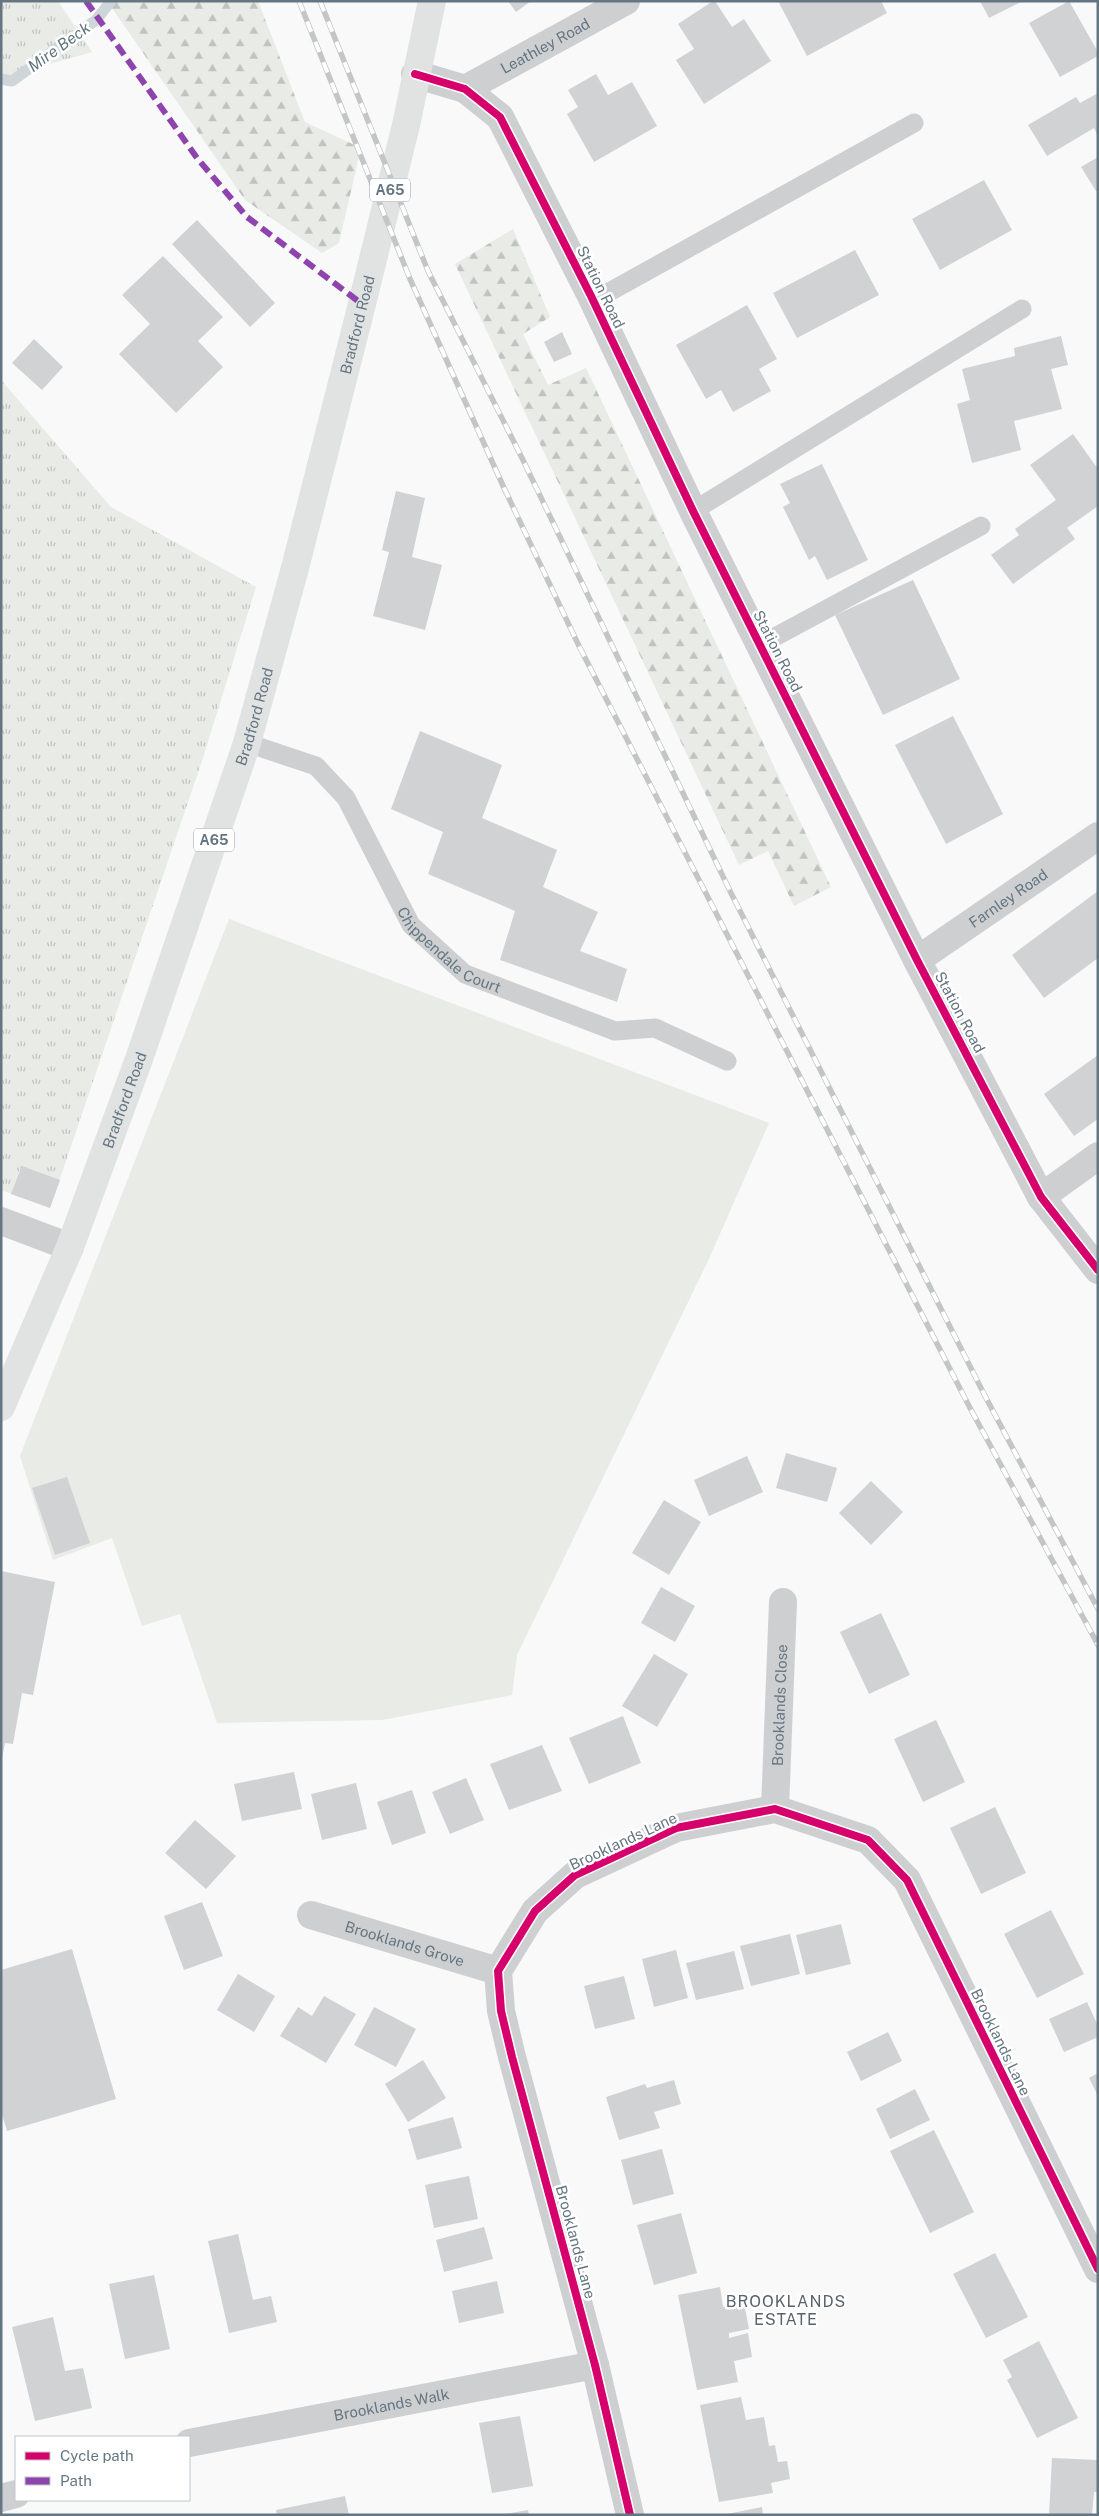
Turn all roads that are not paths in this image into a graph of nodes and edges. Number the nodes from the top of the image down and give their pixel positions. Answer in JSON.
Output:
{"nodes":[{"id":1,"x":432,"y":1,"type":"edge"},
{"id":2,"x":626,"y":1,"type":"edge"},
{"id":3,"x":415,"y":74,"type":"junction"},
{"id":4,"x":466,"y":89,"type":"junction"},
{"id":5,"x":914,"y":122,"type":"dead end"},
{"id":6,"x":593,"y":300,"type":"junction"},
{"id":7,"x":1022,"y":309,"type":"dead end"},
{"id":8,"x":693,"y":511,"type":"junction"},
{"id":9,"x":981,"y":526,"type":"dead end"},
{"id":10,"x":760,"y":645,"type":"junction"},
{"id":11,"x":247,"y":743,"type":"junction"},
{"id":12,"x":1098,"y":836,"type":"edge"},
{"id":13,"x":917,"y":960,"type":"junction"},
{"id":14,"x":726,"y":1061,"type":"dead end"},
{"id":15,"x":1098,"y":1156,"type":"edge"},
{"id":16,"x":1041,"y":1197,"type":"junction"},
{"id":17,"x":1,"y":1221,"type":"edge"},
{"id":18,"x":70,"y":1247,"type":"junction"},
{"id":19,"x":1098,"y":1270,"type":"edge"},
{"id":20,"x":1,"y":1407,"type":"edge"},
{"id":21,"x":783,"y":1602,"type":"dead end"},
{"id":22,"x":776,"y":1809,"type":"junction"},
{"id":23,"x":311,"y":1916,"type":"dead end"},
{"id":24,"x":498,"y":1972,"type":"junction"},
{"id":25,"x":1098,"y":2270,"type":"edge"},
{"id":26,"x":595,"y":2364,"type":"junction"},
{"id":27,"x":190,"y":2443,"type":"edge"},
{"id":28,"x":15,"y":2494,"type":"edge"},
{"id":29,"x":1,"y":2498,"type":"edge"},
{"id":30,"x":630,"y":2515,"type":"edge"}],
"edges":[{"from":1,"to":3,"type":"main road","name":"Bradford Road","number":"A65"},
{"from":2,"to":4,"type":"street","name":"Leathley Road"},
{"from":3,"to":4,"type":"street","name":"Station Road"},
{"from":3,"to":11,"type":"main road","name":"Bradford Road","number":"A65"},
{"from":4,"to":6,"type":"street","name":"Station Road"},
{"from":5,"to":6,"type":"lane"},
{"from":6,"to":8,"type":"street","name":"Station Road"},
{"from":7,"to":8,"type":"lane"},
{"from":8,"to":10,"type":"street","name":"Station Road"},
{"from":9,"to":10,"type":"lane"},
{"from":10,"to":13,"type":"street","name":"Station Road"},
{"from":11,"to":14,"type":"lane","name":"Chippendale Court"},
{"from":11,"to":18,"type":"main road","name":"Bradford Road","number":"A65"},
{"from":12,"to":13,"type":"street","name":"Farnley Road"},
{"from":13,"to":16,"type":"street","name":"Station Road"},
{"from":15,"to":16,"type":"street"},
{"from":16,"to":19,"type":"street","name":"Station Road"},
{"from":17,"to":18,"type":"street"},
{"from":18,"to":20,"type":"main road","name":"Bradford Road","number":"A65"},
{"from":21,"to":22,"type":"street","name":"Brooklands Close"},
{"from":22,"to":24,"type":"street","name":"Brooklands Lane"},
{"from":22,"to":25,"type":"street","name":"Brooklands Lane"},
{"from":23,"to":24,"type":"street","name":"Brooklands Grove"},
{"from":24,"to":26,"type":"street","name":"Brooklands Lane"},
{"from":26,"to":27,"type":"street","name":"Brooklands Walk"},
{"from":26,"to":30,"type":"street","name":"Brooklands Lane"},
{"from":28,"to":29,"type":"street"}]}
